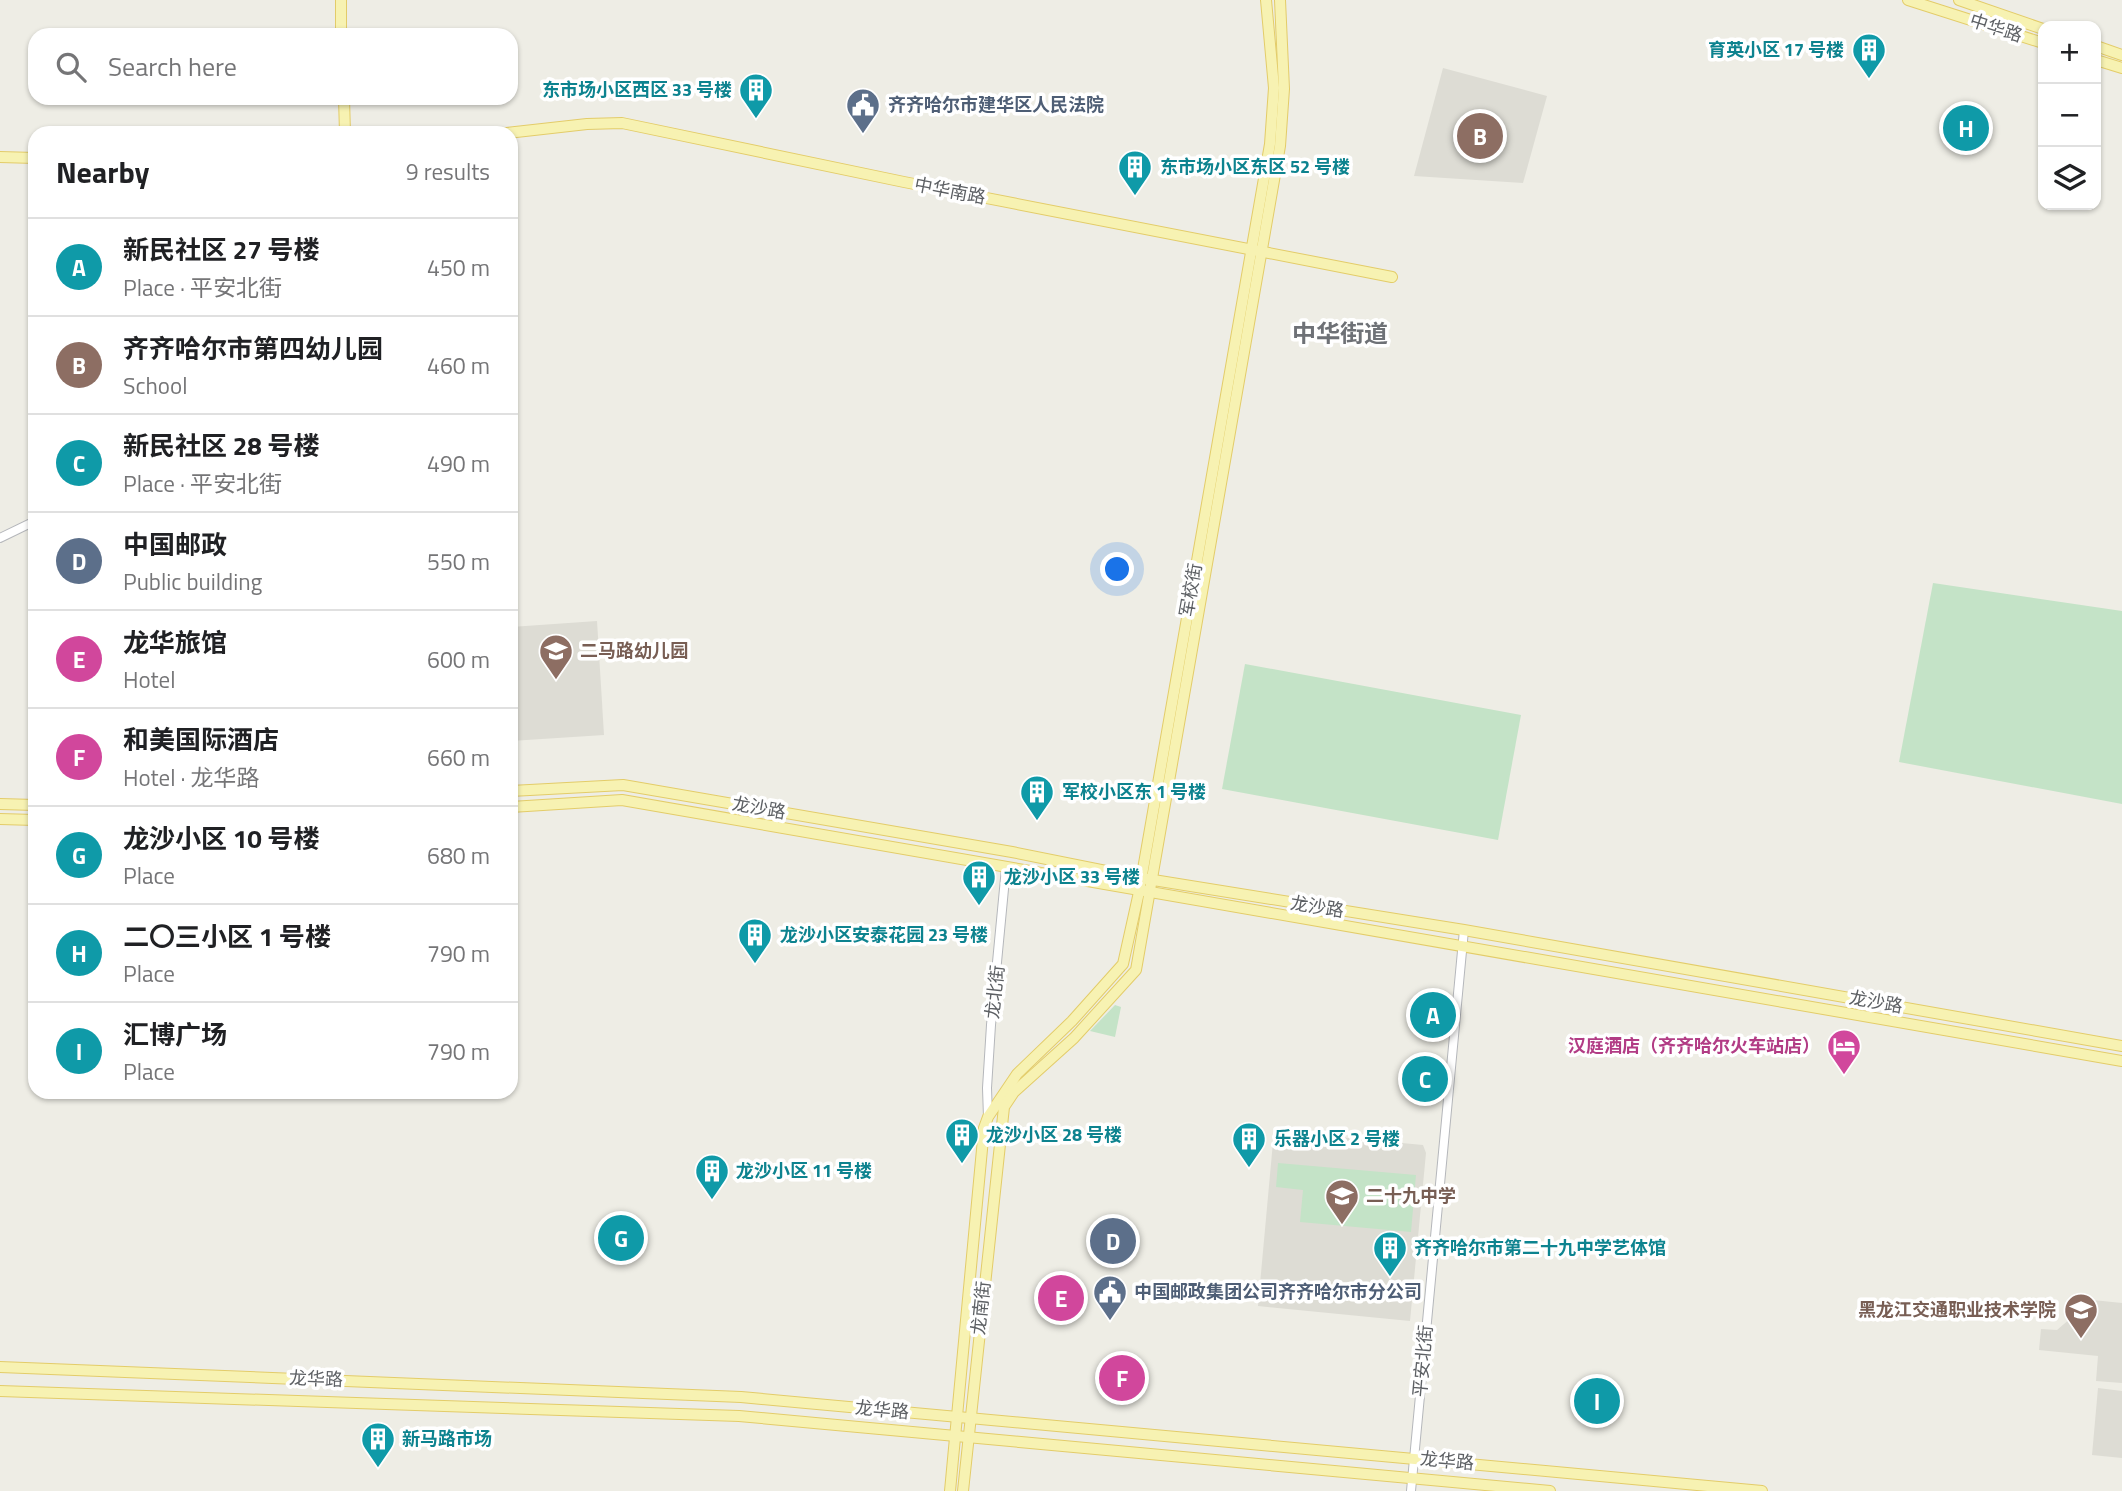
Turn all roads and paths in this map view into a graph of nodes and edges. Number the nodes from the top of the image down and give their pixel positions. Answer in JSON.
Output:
{"nodes":[{"id":1,"x":341,"y":0,"type":"edge"},
{"id":2,"x":1266,"y":0,"type":"edge"},
{"id":3,"x":1280,"y":0,"type":"edge"},
{"id":4,"x":1911,"y":0,"type":"edge"},
{"id":5,"x":1959,"y":0,"type":"edge"},
{"id":6,"x":2038,"y":27,"type":"edge"},
{"id":7,"x":341,"y":28,"type":"edge"},
{"id":8,"x":2038,"y":41,"type":"edge"},
{"id":9,"x":2101,"y":48,"type":"edge"},
{"id":10,"x":2122,"y":55,"type":"edge"},
{"id":11,"x":2101,"y":62,"type":"edge"},
{"id":12,"x":2122,"y":68,"type":"edge"},
{"id":13,"x":344,"y":105,"type":"edge"},
{"id":14,"x":345,"y":126,"type":"edge"},
{"id":15,"x":518,"y":132,"type":"edge"},
{"id":16,"x":0,"y":157,"type":"edge"},
{"id":17,"x":28,"y":158,"type":"edge"},
{"id":18,"x":1255,"y":252,"type":"junction"},
{"id":19,"x":1392,"y":277,"type":"dead end"},
{"id":20,"x":28,"y":524,"type":"edge"},
{"id":21,"x":0,"y":538,"type":"edge"},
{"id":22,"x":518,"y":791,"type":"edge"},
{"id":23,"x":0,"y":804,"type":"edge"},
{"id":24,"x":28,"y":804,"type":"edge"},
{"id":25,"x":518,"y":807,"type":"edge"},
{"id":26,"x":0,"y":819,"type":"edge"},
{"id":27,"x":28,"y":820,"type":"edge"},
{"id":28,"x":1006,"y":868,"type":"junction"},
{"id":29,"x":1146,"y":878,"type":"junction"},
{"id":30,"x":1144,"y":892,"type":"junction"},
{"id":31,"x":1464,"y":930,"type":"junction"},
{"id":32,"x":1462,"y":946,"type":"junction"},
{"id":33,"x":995,"y":1026,"type":"dead end"},
{"id":34,"x":2122,"y":1046,"type":"edge"},
{"id":35,"x":2122,"y":1061,"type":"edge"},
{"id":36,"x":990,"y":1114,"type":"junction"},
{"id":37,"x":1002,"y":1125,"type":"joint"},
{"id":38,"x":984,"y":1128,"type":"joint"},
{"id":39,"x":0,"y":1367,"type":"edge"},
{"id":40,"x":0,"y":1391,"type":"edge"},
{"id":41,"x":956,"y":1417,"type":"junction"},
{"id":42,"x":969,"y":1418,"type":"junction"},
{"id":43,"x":954,"y":1436,"type":"junction"},
{"id":44,"x":967,"y":1437,"type":"junction"},
{"id":45,"x":1415,"y":1458,"type":"junction"},
{"id":46,"x":1413,"y":1478,"type":"junction"},
{"id":47,"x":950,"y":1491,"type":"edge"},
{"id":48,"x":963,"y":1491,"type":"edge"},
{"id":49,"x":1411,"y":1491,"type":"edge"},
{"id":50,"x":1550,"y":1491,"type":"edge"},
{"id":51,"x":1762,"y":1491,"type":"edge"}],
"edges":[{"from":1,"to":7,"type":"main road"},
{"from":2,"to":18,"type":"main road","name":"军校街"},
{"from":3,"to":18,"type":"main road","name":"军校街"},
{"from":4,"to":8,"type":"main road","name":"中华路"},
{"from":5,"to":6,"type":"main road","name":"中华路"},
{"from":9,"to":10,"type":"main road"},
{"from":11,"to":12,"type":"main road"},
{"from":13,"to":14,"type":"main road"},
{"from":15,"to":18,"type":"main road","name":"中华南路"},
{"from":16,"to":17,"type":"main road"},
{"from":18,"to":19,"type":"main road","name":"中华南路"},
{"from":18,"to":29,"type":"main road","name":"军校街"},
{"from":20,"to":21,"type":"street"},
{"from":22,"to":29,"type":"main road","name":"龙沙路"},
{"from":23,"to":24,"type":"main road"},
{"from":25,"to":28,"type":"main road","name":"龙沙路"},
{"from":26,"to":27,"type":"main road"},
{"from":28,"to":30,"type":"main road","name":"龙沙路"},
{"from":28,"to":36,"type":"street","name":"龙北街"},
{"from":29,"to":30,"type":"main road","name":"军校街"},
{"from":29,"to":31,"type":"main road","name":"龙沙路"},
{"from":30,"to":32,"type":"main road","name":"龙沙路"},
{"from":30,"to":36,"type":"main road","name":"军校街"},
{"from":30,"to":37,"type":"main road","name":"军校街"},
{"from":31,"to":32,"type":"street","name":"平安北街"},
{"from":31,"to":34,"type":"main road","name":"龙沙路"},
{"from":32,"to":35,"type":"main road","name":"龙沙路"},
{"from":32,"to":45,"type":"street","name":"平安北街"},
{"from":33,"to":36,"type":"street","name":"龙北街"},
{"from":36,"to":38,"type":"main road","name":"军校街"},
{"from":37,"to":42,"type":"main road","name":"龙南街"},
{"from":38,"to":41,"type":"main road","name":"龙南街"},
{"from":39,"to":41,"type":"main road","name":"龙华路"},
{"from":40,"to":43,"type":"main road","name":"龙华路"},
{"from":41,"to":42,"type":"main road","name":"龙华路"},
{"from":41,"to":43,"type":"main road","name":"龙南街"},
{"from":42,"to":44,"type":"main road","name":"龙南街"},
{"from":42,"to":45,"type":"main road","name":"龙华路"},
{"from":43,"to":44,"type":"main road","name":"龙华路"},
{"from":43,"to":47,"type":"main road","name":"龙南街"},
{"from":44,"to":46,"type":"main road","name":"龙华路"},
{"from":44,"to":48,"type":"main road","name":"龙南街"},
{"from":45,"to":46,"type":"street","name":"平安北街"},
{"from":45,"to":51,"type":"main road","name":"龙华路"},
{"from":46,"to":49,"type":"street","name":"平安北街"},
{"from":46,"to":50,"type":"main road","name":"龙华路"}]}
